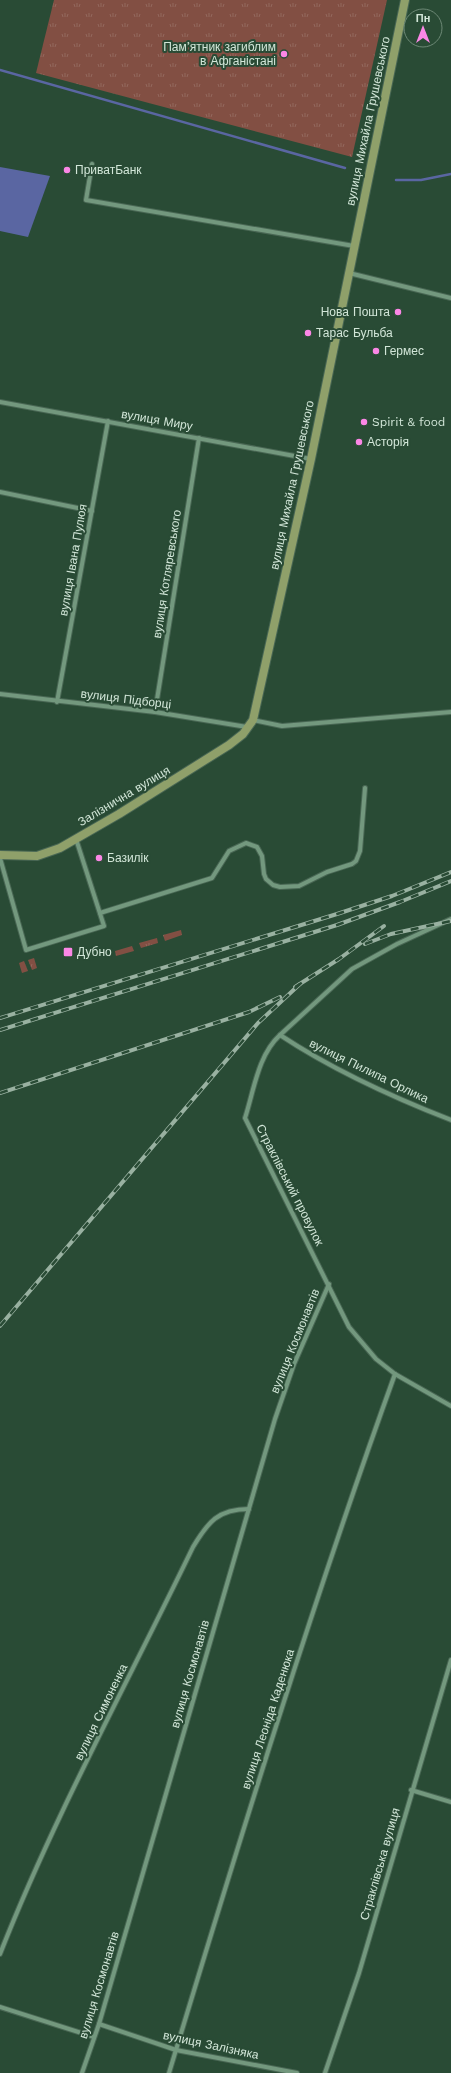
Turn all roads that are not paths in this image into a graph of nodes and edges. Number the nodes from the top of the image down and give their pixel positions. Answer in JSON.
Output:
{"nodes":[{"id":1,"x":404,"y":0,"type":"edge"},
{"id":2,"x":92,"y":164,"type":"dead end"},
{"id":3,"x":354,"y":246,"type":"junction"},
{"id":4,"x":349,"y":274,"type":"junction"},
{"id":5,"x":451,"y":298,"type":"edge"},
{"id":6,"x":0,"y":402,"type":"edge"},
{"id":7,"x":108,"y":422,"type":"junction"},
{"id":8,"x":199,"y":438,"type":"junction"},
{"id":9,"x":311,"y":459,"type":"junction"},
{"id":10,"x":0,"y":492,"type":"edge"},
{"id":11,"x":92,"y":511,"type":"junction"},
{"id":12,"x":0,"y":694,"type":"edge"},
{"id":13,"x":57,"y":702,"type":"junction"},
{"id":14,"x":155,"y":712,"type":"junction"},
{"id":15,"x":451,"y":712,"type":"edge"},
{"id":16,"x":251,"y":724,"type":"junction"},
{"id":17,"x":365,"y":788,"type":"dead end"},
{"id":18,"x":76,"y":839,"type":"junction"},
{"id":19,"x":0,"y":855,"type":"edge"},
{"id":20,"x":0,"y":858,"type":"edge"},
{"id":21,"x":100,"y":913,"type":"junction"},
{"id":22,"x":451,"y":919,"type":"edge"},
{"id":23,"x":280,"y":1035,"type":"junction"},
{"id":24,"x":451,"y":1120,"type":"edge"},
{"id":25,"x":329,"y":1284,"type":"junction"},
{"id":26,"x":395,"y":1374,"type":"junction"},
{"id":27,"x":451,"y":1406,"type":"edge"},
{"id":28,"x":249,"y":1509,"type":"junction"},
{"id":29,"x":451,"y":1660,"type":"edge"},
{"id":30,"x":411,"y":1790,"type":"junction"},
{"id":31,"x":451,"y":1802,"type":"edge"},
{"id":32,"x":0,"y":1954,"type":"edge"},
{"id":33,"x":0,"y":2007,"type":"edge"},
{"id":34,"x":99,"y":2024,"type":"junction"},
{"id":35,"x":94,"y":2037,"type":"junction"},
{"id":36,"x":176,"y":2050,"type":"junction"},
{"id":37,"x":82,"y":2073,"type":"edge"},
{"id":38,"x":169,"y":2073,"type":"edge"},
{"id":39,"x":297,"y":2073,"type":"edge"},
{"id":40,"x":325,"y":2073,"type":"edge"}],
"edges":[{"from":1,"to":3,"type":"main road","name":"вулиця Михайла Грушевського"},
{"from":2,"to":3,"type":"street"},
{"from":3,"to":4,"type":"main road","name":"вулиця Михайла Грушевського"},
{"from":4,"to":5,"type":"street"},
{"from":4,"to":9,"type":"main road","name":"вулиця Михайла Грушевського"},
{"from":6,"to":7,"type":"street","name":"вулиця Миру"},
{"from":7,"to":8,"type":"street","name":"вулиця Миру"},
{"from":7,"to":11,"type":"street","name":"вулиця Івана Пулюя"},
{"from":8,"to":9,"type":"street","name":"вулиця Миру"},
{"from":8,"to":14,"type":"street","name":"вулиця Котляревського"},
{"from":9,"to":16,"type":"main road","name":"вулиця Михайла Грушевського"},
{"from":10,"to":11,"type":"street"},
{"from":11,"to":13,"type":"street","name":"вулиця Івана Пулюя"},
{"from":12,"to":13,"type":"street","name":"вулиця Підборці"},
{"from":13,"to":14,"type":"street","name":"вулиця Підборці"},
{"from":14,"to":16,"type":"street","name":"вулиця Підборці"},
{"from":15,"to":16,"type":"street"},
{"from":16,"to":18,"type":"main road","name":"Залізнична вулиця"},
{"from":17,"to":21,"type":"street"},
{"from":18,"to":19,"type":"main road","name":"Залізнична вулиця"},
{"from":18,"to":21,"type":"street"},
{"from":20,"to":21,"type":"street"},
{"from":22,"to":23,"type":"street","name":"Страклівський провулок"},
{"from":23,"to":24,"type":"street","name":"вулиця Пилипа Орлика"},
{"from":23,"to":25,"type":"street","name":"Страклівський провулок"},
{"from":25,"to":26,"type":"street","name":"Страклівський провулок"},
{"from":25,"to":28,"type":"street","name":"вулиця Космонавтів"},
{"from":26,"to":27,"type":"street","name":"Страклівський провулок"},
{"from":26,"to":36,"type":"street","name":"вулиця Леоніда Каденюка"},
{"from":28,"to":32,"type":"street","name":"вулиця Симоненка"},
{"from":28,"to":34,"type":"street","name":"вулиця Космонавтів"},
{"from":29,"to":30,"type":"street","name":"Страклівська вулиця"},
{"from":30,"to":31,"type":"street"},
{"from":30,"to":40,"type":"street","name":"Страклівська вулиця"},
{"from":33,"to":35,"type":"street"},
{"from":34,"to":35,"type":"street","name":"вулиця Космонавтів"},
{"from":34,"to":36,"type":"street","name":"вулиця Залізняка"},
{"from":35,"to":37,"type":"street","name":"вулиця Космонавтів"},
{"from":36,"to":38,"type":"street","name":"вулиця Леоніда Каденюка"},
{"from":36,"to":39,"type":"street","name":"вулиця Залізняка"}]}
